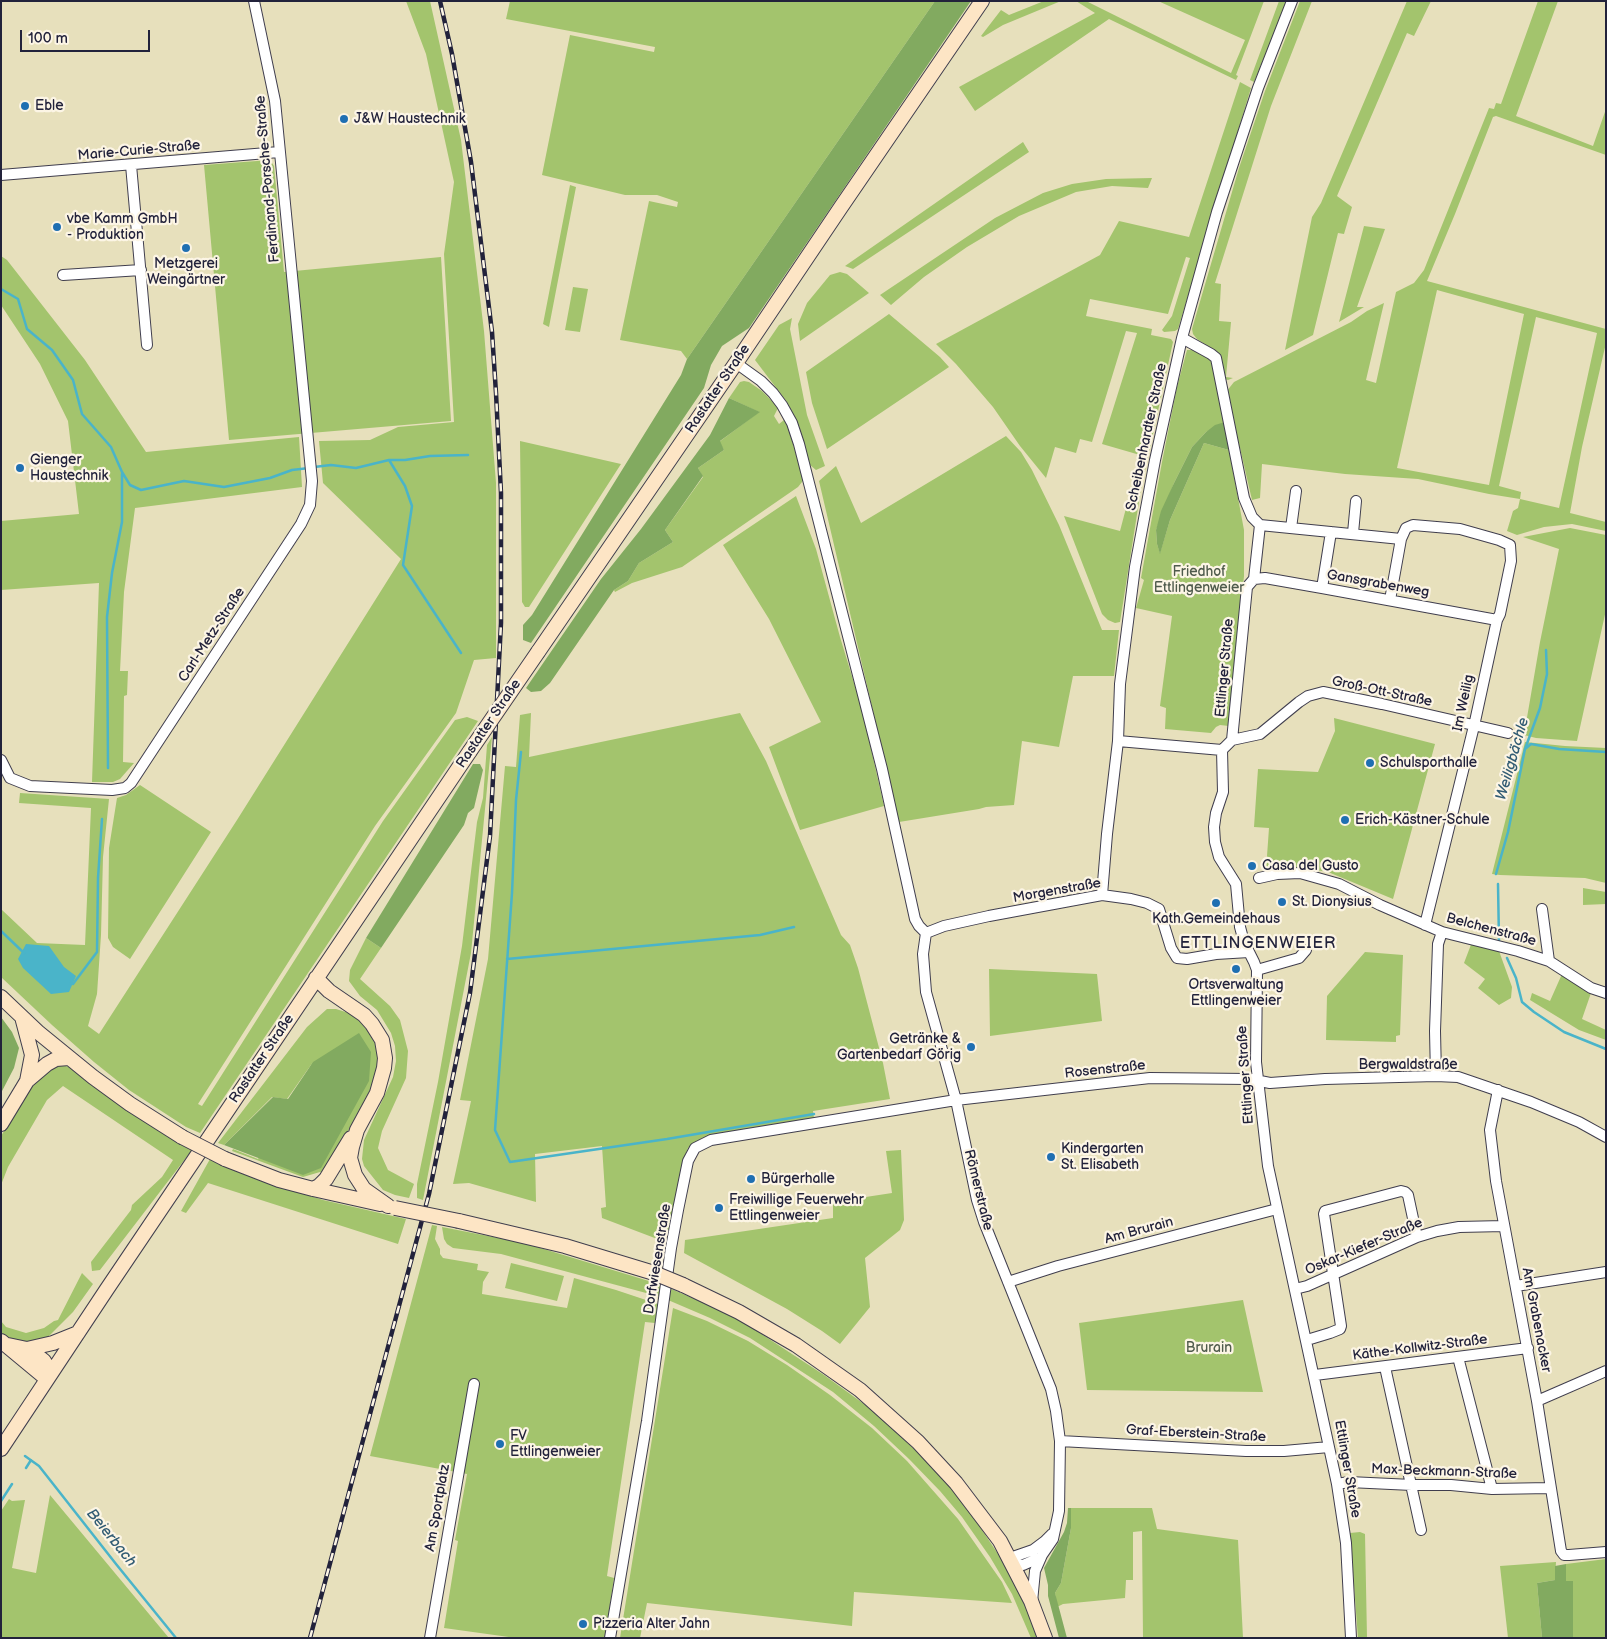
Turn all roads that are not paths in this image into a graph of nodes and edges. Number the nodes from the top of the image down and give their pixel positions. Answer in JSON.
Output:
{"nodes":[{"id":1,"x":254,"y":1,"type":"edge"},
{"id":2,"x":982,"y":1,"type":"edge"},
{"id":3,"x":1292,"y":1,"type":"edge"},
{"id":4,"x":279,"y":152,"type":"junction"},
{"id":5,"x":131,"y":165,"type":"junction"},
{"id":6,"x":1,"y":176,"type":"edge"},
{"id":7,"x":141,"y":270,"type":"junction"},
{"id":8,"x":64,"y":275,"type":"dead end"},
{"id":9,"x":1182,"y":338,"type":"junction"},
{"id":10,"x":147,"y":345,"type":"dead end"},
{"id":11,"x":300,"y":356,"type":"joint"},
{"id":12,"x":736,"y":363,"type":"junction"},
{"id":13,"x":1296,"y":491,"type":"dead end"},
{"id":14,"x":1356,"y":501,"type":"dead end"},
{"id":15,"x":1260,"y":525,"type":"junction"},
{"id":16,"x":1291,"y":528,"type":"junction"},
{"id":17,"x":1331,"y":532,"type":"junction"},
{"id":18,"x":1353,"y":533,"type":"junction"},
{"id":19,"x":1401,"y":539,"type":"junction"},
{"id":20,"x":1254,"y":579,"type":"junction"},
{"id":21,"x":1322,"y":588,"type":"junction"},
{"id":22,"x":1390,"y":600,"type":"junction"},
{"id":23,"x":1497,"y":620,"type":"junction"},
{"id":24,"x":1474,"y":726,"type":"junction"},
{"id":25,"x":1508,"y":733,"type":"dead end"},
{"id":26,"x":1232,"y":740,"type":"junction"},
{"id":27,"x":1118,"y":742,"type":"junction"},
{"id":28,"x":1222,"y":750,"type":"junction"},
{"id":29,"x":1,"y":760,"type":"edge"},
{"id":30,"x":1259,"y":878,"type":"dead end"},
{"id":31,"x":1102,"y":895,"type":"junction"},
{"id":32,"x":1542,"y":909,"type":"dead end"},
{"id":33,"x":1425,"y":925,"type":"junction"},
{"id":34,"x":1442,"y":932,"type":"junction"},
{"id":35,"x":926,"y":933,"type":"junction"},
{"id":36,"x":1306,"y":950,"type":"dead end"},
{"id":37,"x":1249,"y":952,"type":"junction"},
{"id":38,"x":1549,"y":962,"type":"junction"},
{"id":39,"x":1257,"y":970,"type":"junction"},
{"id":40,"x":316,"y":978,"type":"junction"},
{"id":41,"x":1606,"y":992,"type":"edge"},
{"id":42,"x":1,"y":997,"type":"edge"},
{"id":43,"x":22,"y":1018,"type":"junction"},
{"id":44,"x":69,"y":1058,"type":"junction"},
{"id":45,"x":1436,"y":1076,"type":"junction"},
{"id":46,"x":27,"y":1081,"type":"junction"},
{"id":47,"x":1258,"y":1081,"type":"junction"},
{"id":48,"x":1498,"y":1090,"type":"junction"},
{"id":49,"x":956,"y":1100,"type":"junction"},
{"id":50,"x":1,"y":1124,"type":"edge"},
{"id":51,"x":358,"y":1130,"type":"junction"},
{"id":52,"x":1606,"y":1137,"type":"edge"},
{"id":53,"x":313,"y":1189,"type":"junction"},
{"id":54,"x":391,"y":1207,"type":"junction"},
{"id":55,"x":1277,"y":1209,"type":"junction"},
{"id":56,"x":1504,"y":1226,"type":"junction"},
{"id":57,"x":1417,"y":1237,"type":"junction"},
{"id":58,"x":1606,"y":1272,"type":"edge"},
{"id":59,"x":1333,"y":1274,"type":"junction"},
{"id":60,"x":1008,"y":1282,"type":"junction"},
{"id":61,"x":1516,"y":1286,"type":"junction"},
{"id":62,"x":1295,"y":1289,"type":"junction"},
{"id":63,"x":78,"y":1333,"type":"junction"},
{"id":64,"x":1307,"y":1340,"type":"junction"},
{"id":65,"x":3,"y":1343,"type":"edge"},
{"id":66,"x":1528,"y":1348,"type":"junction"},
{"id":67,"x":27,"y":1349,"type":"junction"},
{"id":68,"x":1458,"y":1357,"type":"junction"},
{"id":69,"x":1384,"y":1367,"type":"junction"},
{"id":70,"x":1606,"y":1371,"type":"edge"},
{"id":71,"x":1315,"y":1375,"type":"junction"},
{"id":72,"x":49,"y":1376,"type":"junction"},
{"id":73,"x":474,"y":1384,"type":"dead end"},
{"id":74,"x":1538,"y":1401,"type":"junction"},
{"id":75,"x":1060,"y":1441,"type":"junction"},
{"id":76,"x":1329,"y":1446,"type":"junction"},
{"id":77,"x":1,"y":1449,"type":"edge"},
{"id":78,"x":1337,"y":1484,"type":"junction"},
{"id":79,"x":1412,"y":1486,"type":"junction"},
{"id":80,"x":1550,"y":1488,"type":"junction"},
{"id":81,"x":1492,"y":1489,"type":"junction"},
{"id":82,"x":1056,"y":1526,"type":"junction"},
{"id":83,"x":1421,"y":1530,"type":"dead end"},
{"id":84,"x":1606,"y":1552,"type":"edge"},
{"id":85,"x":1041,"y":1557,"type":"junction"},
{"id":86,"x":1011,"y":1561,"type":"junction"},
{"id":87,"x":1032,"y":1605,"type":"junction"},
{"id":88,"x":430,"y":1638,"type":"edge"},
{"id":89,"x":610,"y":1638,"type":"edge"},
{"id":90,"x":1045,"y":1638,"type":"edge"},
{"id":91,"x":1351,"y":1638,"type":"edge"}],
"edges":[{"from":1,"to":4,"type":"street","name":"Ferdinand-Porsche-Straße"},
{"from":2,"to":12,"type":"main road","name":"Rastatter Straße"},
{"from":3,"to":9,"type":"street","name":"Scheibenhardter Straße"},
{"from":4,"to":5,"type":"street","name":"Marie-Curie-Straße"},
{"from":4,"to":11,"type":"street","name":"Ferdinand-Porsche-Straße"},
{"from":5,"to":6,"type":"street","name":"Marie-Curie-Straße"},
{"from":5,"to":7,"type":"street"},
{"from":7,"to":8,"type":"street"},
{"from":7,"to":10,"type":"street"},
{"from":9,"to":15,"type":"street"},
{"from":9,"to":27,"type":"street","name":"Scheibenhardter Straße"},
{"from":11,"to":29,"type":"street","name":"Carl-Metz-Straße"},
{"from":12,"to":35,"type":"street"},
{"from":12,"to":40,"type":"main road","name":"Rastatter Straße","bridge":true},
{"from":13,"to":16,"type":"street"},
{"from":14,"to":18,"type":"street"},
{"from":15,"to":16,"type":"street"},
{"from":15,"to":20,"type":"street","name":"Ettlinger Straße"},
{"from":16,"to":17,"type":"street"},
{"from":17,"to":18,"type":"street"},
{"from":17,"to":21,"type":"street"},
{"from":18,"to":19,"type":"street"},
{"from":19,"to":22,"type":"street"},
{"from":19,"to":23,"type":"street","name":"Im Weilig"},
{"from":20,"to":21,"type":"street","name":"Gansgrabenweg"},
{"from":20,"to":26,"type":"street","name":"Ettlinger Straße"},
{"from":21,"to":22,"type":"street","name":"Gansgrabenweg"},
{"from":22,"to":23,"type":"street","name":"Gansgrabenweg"},
{"from":23,"to":24,"type":"street","name":"Im Weilig"},
{"from":24,"to":25,"type":"street","name":"Groß-Ott-Straße"},
{"from":24,"to":26,"type":"street","name":"Groß-Ott-Straße"},
{"from":24,"to":33,"type":"street","name":"Im Weilig"},
{"from":26,"to":28,"type":"street"},
{"from":27,"to":28,"type":"street"},
{"from":27,"to":31,"type":"street","name":"Scheibenhardter Straße"},
{"from":28,"to":37,"type":"street","name":"Ettlinger Straße"},
{"from":30,"to":33,"type":"street","name":"Belchenstraße"},
{"from":31,"to":35,"type":"street","name":"Morgenstraße"},
{"from":31,"to":37,"type":"street","name":"Morgenstraße"},
{"from":32,"to":38,"type":"street","name":"Belchenstraße"},
{"from":33,"to":34,"type":"street","name":"Belchenstraße"},
{"from":34,"to":38,"type":"street","name":"Belchenstraße"},
{"from":34,"to":45,"type":"street"},
{"from":35,"to":49,"type":"street","name":"Römerstraße"},
{"from":36,"to":39,"type":"street"},
{"from":37,"to":39,"type":"street","name":"Ettlinger Straße"},
{"from":38,"to":41,"type":"street","name":"Belchenstraße"},
{"from":39,"to":47,"type":"street","name":"Ettlinger Straße"},
{"from":40,"to":51,"type":"main road"},
{"from":40,"to":63,"type":"main road","name":"Rastatter Straße"},
{"from":42,"to":43,"type":"main road","name":"Römerstraße"},
{"from":43,"to":44,"type":"main road","name":"Römerstraße"},
{"from":43,"to":46,"type":"main road"},
{"from":44,"to":46,"type":"main road"},
{"from":44,"to":53,"type":"main road","name":"Römerstraße","bridge":true},
{"from":45,"to":47,"type":"street","name":"Bergwaldstraße"},
{"from":45,"to":48,"type":"street","name":"Bergwaldstraße"},
{"from":46,"to":50,"type":"main road"},
{"from":47,"to":49,"type":"street","name":"Rosenstraße"},
{"from":47,"to":55,"type":"street","name":"Ettlinger Straße"},
{"from":48,"to":52,"type":"street","name":"Bergwaldstraße"},
{"from":48,"to":56,"type":"street","name":"Am Grabenacker"},
{"from":49,"to":60,"type":"street","name":"Römerstraße"},
{"from":49,"to":89,"type":"street","name":"Dorfwiesenstraße"},
{"from":51,"to":53,"type":"main road"},
{"from":51,"to":54,"type":"main road"},
{"from":53,"to":54,"type":"main road","name":"Römerstraße"},
{"from":54,"to":86,"type":"main road","name":"Römerstraße","bridge":true},
{"from":55,"to":60,"type":"street","name":"Am Brurain"},
{"from":55,"to":62,"type":"street","name":"Ettlinger Straße"},
{"from":56,"to":57,"type":"street","name":"Oskar-Kiefer-Straße"},
{"from":56,"to":61,"type":"street","name":"Am Grabenacker"},
{"from":57,"to":59,"type":"street","name":"Oskar-Kiefer-Straße"},
{"from":57,"to":59,"type":"street"},
{"from":58,"to":61,"type":"street"},
{"from":59,"to":62,"type":"street","name":"Oskar-Kiefer-Straße"},
{"from":59,"to":64,"type":"street"},
{"from":60,"to":75,"type":"street","name":"Römerstraße"},
{"from":61,"to":66,"type":"street","name":"Am Grabenacker"},
{"from":62,"to":64,"type":"street","name":"Ettlinger Straße"},
{"from":63,"to":67,"type":"main road"},
{"from":63,"to":72,"type":"main road","name":"Rastatter Straße"},
{"from":64,"to":71,"type":"street","name":"Ettlinger Straße"},
{"from":65,"to":67,"type":"main road"},
{"from":65,"to":72,"type":"main road"},
{"from":66,"to":68,"type":"street","name":"Käthe-Kollwitz-Straße"},
{"from":66,"to":74,"type":"street","name":"Am Grabenacker"},
{"from":67,"to":72,"type":"main road"},
{"from":68,"to":69,"type":"street","name":"Käthe-Kollwitz-Straße"},
{"from":68,"to":81,"type":"street"},
{"from":69,"to":71,"type":"street","name":"Käthe-Kollwitz-Straße"},
{"from":69,"to":79,"type":"street"},
{"from":70,"to":74,"type":"street"},
{"from":71,"to":76,"type":"street","name":"Ettlinger Straße"},
{"from":72,"to":77,"type":"main road","name":"Rastatter Straße"},
{"from":73,"to":88,"type":"street","name":"Am Sportplatz"},
{"from":74,"to":80,"type":"street","name":"Am Grabenacker"},
{"from":75,"to":76,"type":"street","name":"Graf-Eberstein-Straße"},
{"from":75,"to":82,"type":"street","name":"Römerstraße"},
{"from":76,"to":78,"type":"street","name":"Ettlinger Straße"},
{"from":78,"to":79,"type":"street","name":"Max-Beckmann-Straße"},
{"from":78,"to":91,"type":"street","name":"Ettlinger Straße"},
{"from":79,"to":81,"type":"street","name":"Max-Beckmann-Straße"},
{"from":79,"to":83,"type":"street"},
{"from":80,"to":81,"type":"street","name":"Max-Beckmann-Straße"},
{"from":80,"to":84,"type":"street","name":"Am Grabenacker"},
{"from":82,"to":85,"type":"street","name":"Römerstraße"},
{"from":82,"to":86,"type":"street"},
{"from":85,"to":86,"type":"street"},
{"from":85,"to":87,"type":"street","name":"Römerstraße"},
{"from":86,"to":87,"type":"main road","name":"Römerstraße"},
{"from":87,"to":90,"type":"main road","name":"Römerstraße"}]}
